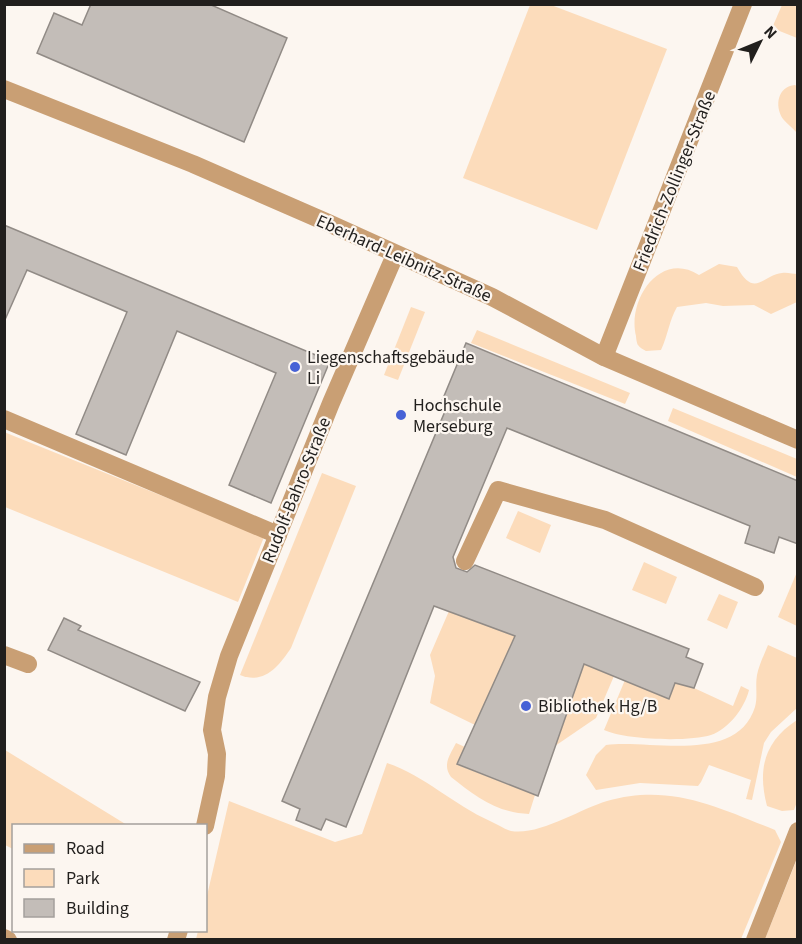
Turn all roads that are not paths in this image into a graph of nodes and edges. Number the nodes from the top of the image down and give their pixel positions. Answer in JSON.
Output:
{"nodes":[{"id":1,"x":743,"y":4,"type":"edge"},
{"id":2,"x":5,"y":89,"type":"edge"},
{"id":3,"x":395,"y":255,"type":"junction"},
{"id":4,"x":604,"y":357,"type":"junction"},
{"id":5,"x":4,"y":419,"type":"edge"},
{"id":6,"x":798,"y":440,"type":"edge"},
{"id":7,"x":278,"y":535,"type":"junction"},
{"id":8,"x":465,"y":561,"type":"dead end"},
{"id":9,"x":755,"y":586,"type":"dead end"},
{"id":10,"x":4,"y":655,"type":"edge"},
{"id":11,"x":28,"y":664,"type":"dead end"},
{"id":12,"x":205,"y":824,"type":"edge"},
{"id":13,"x":798,"y":831,"type":"edge"},
{"id":14,"x":755,"y":939,"type":"edge"}],
"edges":[{"from":1,"to":4,"type":"street","name":"Friedrich-Zollinger-Straße"},
{"from":2,"to":3,"type":"street","name":"Eberhard-Leibnitz-Straße"},
{"from":3,"to":4,"type":"street","name":"Eberhard-Leibnitz-Straße"},
{"from":3,"to":7,"type":"street","name":"Rudolf-Bahro-Straße"},
{"from":4,"to":6,"type":"street","name":"Eberhard-Leibnitz-Straße"},
{"from":5,"to":7,"type":"street"},
{"from":7,"to":12,"type":"street","name":"Rudolf-Bahro-Straße"},
{"from":8,"to":9,"type":"street"},
{"from":10,"to":11,"type":"street"},
{"from":13,"to":14,"type":"street"}]}
